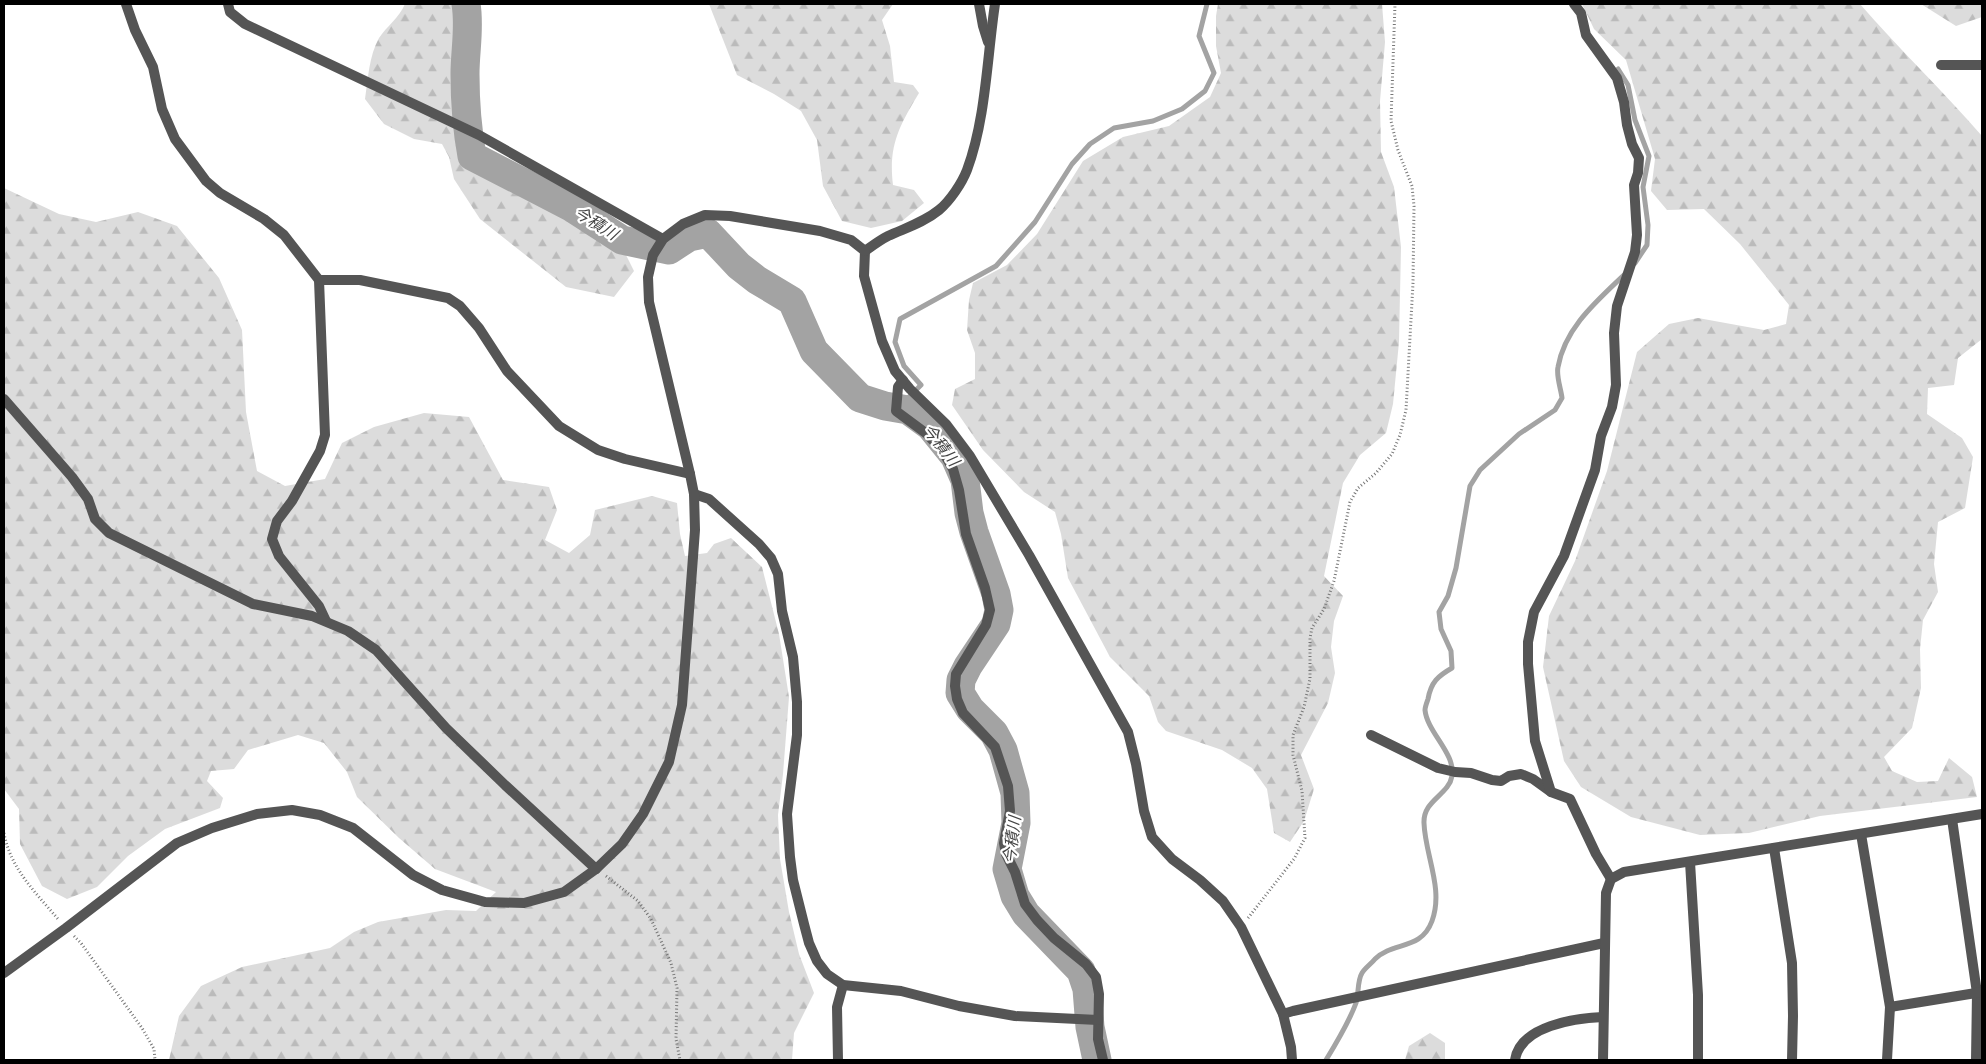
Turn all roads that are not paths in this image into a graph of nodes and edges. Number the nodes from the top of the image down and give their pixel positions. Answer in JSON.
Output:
{"nodes":[{"id":1,"x":126,"y":4,"type":"edge"},
{"id":2,"x":228,"y":4,"type":"edge"},
{"id":3,"x":980,"y":4,"type":"edge"},
{"id":4,"x":995,"y":4,"type":"edge"},
{"id":5,"x":1574,"y":4,"type":"edge"},
{"id":6,"x":989,"y":46,"type":"junction"},
{"id":7,"x":1982,"y":65,"type":"edge"},
{"id":8,"x":1941,"y":66,"type":"dead end"},
{"id":9,"x":663,"y":239,"type":"junction"},
{"id":10,"x":865,"y":251,"type":"junction"},
{"id":11,"x":319,"y":280,"type":"junction"},
{"id":12,"x":903,"y":380,"type":"junction"},
{"id":13,"x":4,"y":399,"type":"edge"},
{"id":14,"x":690,"y":474,"type":"junction"},
{"id":15,"x":694,"y":494,"type":"junction"},
{"id":16,"x":326,"y":621,"type":"junction"},
{"id":17,"x":1371,"y":735,"type":"dead end"},
{"id":18,"x":1551,"y":792,"type":"junction"},
{"id":19,"x":1982,"y":814,"type":"edge"},
{"id":20,"x":1952,"y":819,"type":"junction"},
{"id":21,"x":1860,"y":834,"type":"junction"},
{"id":22,"x":1774,"y":848,"type":"junction"},
{"id":23,"x":1690,"y":862,"type":"junction"},
{"id":24,"x":596,"y":869,"type":"junction"},
{"id":25,"x":1611,"y":879,"type":"junction"},
{"id":26,"x":1604,"y":943,"type":"junction"},
{"id":27,"x":4,"y":972,"type":"edge"},
{"id":28,"x":843,"y":986,"type":"junction"},
{"id":29,"x":1980,"y":993,"type":"edge"},
{"id":30,"x":1890,"y":1007,"type":"junction"},
{"id":31,"x":1283,"y":1014,"type":"junction"},
{"id":32,"x":1603,"y":1017,"type":"junction"},
{"id":33,"x":1098,"y":1020,"type":"junction"},
{"id":34,"x":838,"y":1060,"type":"edge"},
{"id":35,"x":1103,"y":1060,"type":"edge"},
{"id":36,"x":1292,"y":1060,"type":"edge"},
{"id":37,"x":1515,"y":1060,"type":"edge"},
{"id":38,"x":1602,"y":1060,"type":"edge"},
{"id":39,"x":1698,"y":1060,"type":"edge"},
{"id":40,"x":1792,"y":1060,"type":"edge"},
{"id":41,"x":1887,"y":1060,"type":"edge"},
{"id":42,"x":1976,"y":1060,"type":"edge"}],
"edges":[{"from":1,"to":11,"type":"street"},
{"from":2,"to":9,"type":"street"},
{"from":3,"to":6,"type":"street"},
{"from":4,"to":6,"type":"street"},
{"from":5,"to":18,"type":"street"},
{"from":6,"to":10,"type":"street"},
{"from":7,"to":8,"type":"street"},
{"from":9,"to":10,"type":"street"},
{"from":9,"to":14,"type":"street"},
{"from":10,"to":12,"type":"street"},
{"from":11,"to":14,"type":"street"},
{"from":11,"to":16,"type":"street"},
{"from":12,"to":31,"type":"street"},
{"from":12,"to":33,"type":"street"},
{"from":13,"to":16,"type":"street"},
{"from":14,"to":15,"type":"street"},
{"from":15,"to":24,"type":"street"},
{"from":15,"to":28,"type":"street"},
{"from":16,"to":24,"type":"street"},
{"from":17,"to":18,"type":"street"},
{"from":18,"to":25,"type":"street"},
{"from":19,"to":20,"type":"street"},
{"from":20,"to":21,"type":"street"},
{"from":20,"to":29,"type":"street"},
{"from":21,"to":22,"type":"street"},
{"from":21,"to":30,"type":"street"},
{"from":22,"to":23,"type":"street"},
{"from":22,"to":40,"type":"street"},
{"from":23,"to":25,"type":"street"},
{"from":23,"to":39,"type":"street"},
{"from":24,"to":27,"type":"street"},
{"from":25,"to":26,"type":"street"},
{"from":26,"to":31,"type":"street"},
{"from":26,"to":32,"type":"street"},
{"from":28,"to":33,"type":"street"},
{"from":28,"to":34,"type":"street"},
{"from":29,"to":30,"type":"street"},
{"from":29,"to":42,"type":"street"},
{"from":30,"to":41,"type":"street"},
{"from":31,"to":36,"type":"street"},
{"from":32,"to":37,"type":"street"},
{"from":32,"to":38,"type":"street"},
{"from":33,"to":35,"type":"street"}]}
